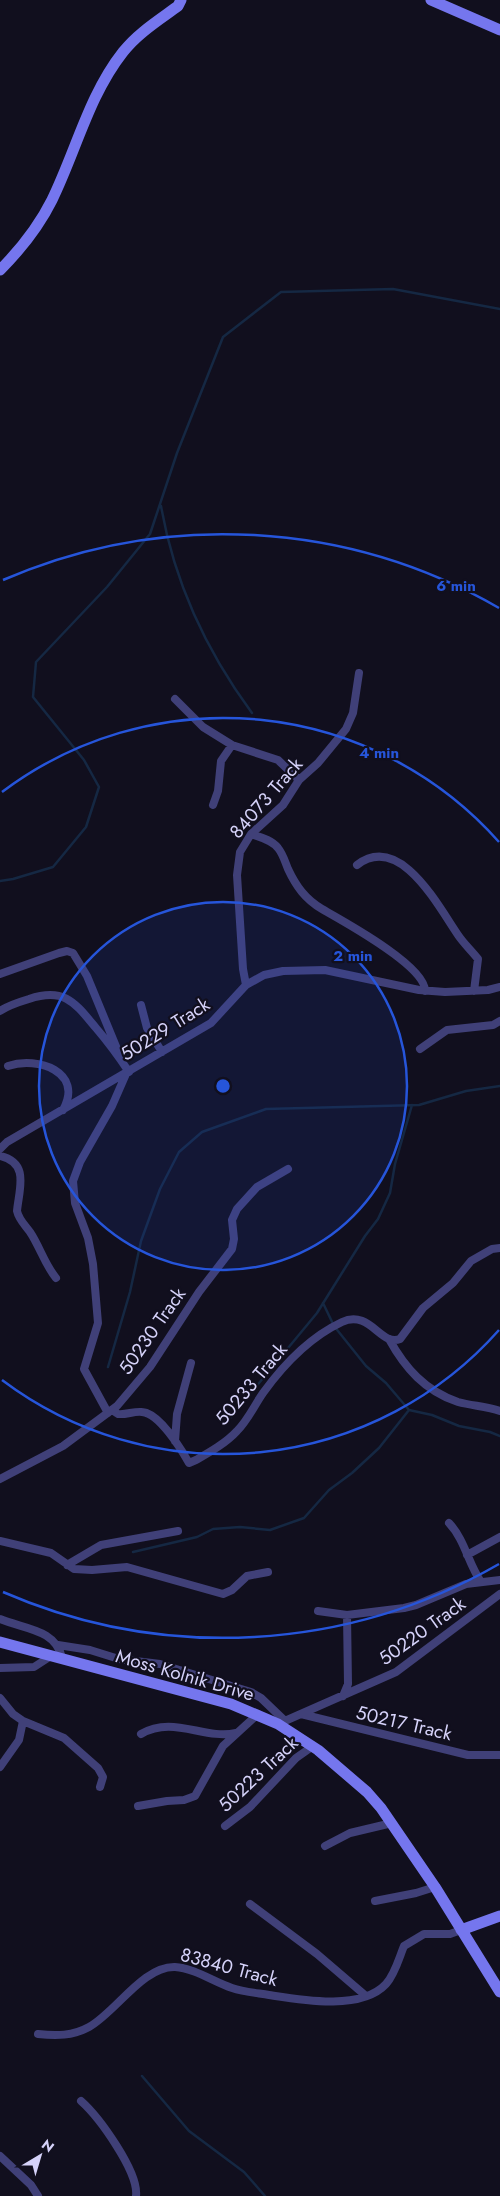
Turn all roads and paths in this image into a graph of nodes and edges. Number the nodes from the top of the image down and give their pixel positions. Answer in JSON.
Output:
{"nodes":[{"id":1,"x":181,"y":0,"type":"edge"},
{"id":2,"x":431,"y":0,"type":"edge"},
{"id":3,"x":500,"y":30,"type":"edge"},
{"id":4,"x":0,"y":270,"type":"edge"},
{"id":5,"x":359,"y":673,"type":"dead end"},
{"id":6,"x":175,"y":699,"type":"dead end"},
{"id":7,"x":232,"y":745,"type":"junction"},
{"id":8,"x":299,"y":780,"type":"junction"},
{"id":9,"x":213,"y":805,"type":"dead end"},
{"id":10,"x":251,"y":834,"type":"junction"},
{"id":11,"x":357,"y":865,"type":"dead end"},
{"id":12,"x":0,"y":974,"type":"edge"},
{"id":13,"x":246,"y":985,"type":"junction"},
{"id":14,"x":500,"y":988,"type":"edge"},
{"id":15,"x":425,"y":991,"type":"junction"},
{"id":16,"x":474,"y":991,"type":"junction"},
{"id":17,"x":141,"y":1005,"type":"dead end"},
{"id":18,"x":0,"y":1011,"type":"edge"},
{"id":19,"x":500,"y":1021,"type":"edge"},
{"id":20,"x":420,"y":1049,"type":"dead end"},
{"id":21,"x":162,"y":1052,"type":"junction"},
{"id":22,"x":122,"y":1061,"type":"junction"},
{"id":23,"x":8,"y":1066,"type":"dead end"},
{"id":24,"x":128,"y":1073,"type":"junction"},
{"id":25,"x":62,"y":1112,"type":"junction"},
{"id":26,"x":0,"y":1149,"type":"edge"},
{"id":27,"x":0,"y":1156,"type":"edge"},
{"id":28,"x":288,"y":1169,"type":"dead end"},
{"id":29,"x":500,"y":1248,"type":"edge"},
{"id":30,"x":56,"y":1278,"type":"dead end"},
{"id":31,"x":388,"y":1339,"type":"junction"},
{"id":32,"x":191,"y":1363,"type":"dead end"},
{"id":33,"x":500,"y":1411,"type":"edge"},
{"id":34,"x":110,"y":1412,"type":"junction"},
{"id":35,"x":175,"y":1441,"type":"junction"},
{"id":36,"x":0,"y":1479,"type":"edge"},
{"id":37,"x":449,"y":1523,"type":"dead end"},
{"id":38,"x":178,"y":1532,"type":"dead end"},
{"id":39,"x":500,"y":1537,"type":"edge"},
{"id":40,"x":0,"y":1541,"type":"edge"},
{"id":41,"x":467,"y":1555,"type":"junction"},
{"id":42,"x":67,"y":1565,"type":"junction"},
{"id":43,"x":268,"y":1572,"type":"dead end"},
{"id":44,"x":500,"y":1580,"type":"edge"},
{"id":45,"x":481,"y":1582,"type":"junction"},
{"id":46,"x":500,"y":1594,"type":"edge"},
{"id":47,"x":318,"y":1611,"type":"dead end"},
{"id":48,"x":347,"y":1615,"type":"junction"},
{"id":49,"x":0,"y":1619,"type":"edge"},
{"id":50,"x":0,"y":1642,"type":"edge"},
{"id":51,"x":58,"y":1645,"type":"junction"},
{"id":52,"x":57,"y":1657,"type":"junction"},
{"id":53,"x":0,"y":1668,"type":"edge"},
{"id":54,"x":343,"y":1696,"type":"junction"},
{"id":55,"x":0,"y":1698,"type":"edge"},
{"id":56,"x":258,"y":1714,"type":"junction"},
{"id":57,"x":301,"y":1714,"type":"junction"},
{"id":58,"x":24,"y":1721,"type":"junction"},
{"id":59,"x":281,"y":1722,"type":"junction"},
{"id":60,"x":237,"y":1733,"type":"junction"},
{"id":61,"x":141,"y":1734,"type":"dead end"},
{"id":62,"x":312,"y":1746,"type":"junction"},
{"id":63,"x":500,"y":1755,"type":"edge"},
{"id":64,"x":0,"y":1767,"type":"edge"},
{"id":65,"x":100,"y":1787,"type":"dead end"},
{"id":66,"x":138,"y":1806,"type":"dead end"},
{"id":67,"x":392,"y":1822,"type":"junction"},
{"id":68,"x":225,"y":1826,"type":"dead end"},
{"id":69,"x":324,"y":1846,"type":"dead end"},
{"id":70,"x":435,"y":1886,"type":"junction"},
{"id":71,"x":375,"y":1900,"type":"dead end"},
{"id":72,"x":250,"y":1904,"type":"dead end"},
{"id":73,"x":500,"y":1916,"type":"edge"},
{"id":74,"x":461,"y":1930,"type":"junction"},
{"id":75,"x":500,"y":1992,"type":"edge"},
{"id":76,"x":366,"y":1996,"type":"junction"},
{"id":77,"x":38,"y":2034,"type":"dead end"},
{"id":78,"x":81,"y":2100,"type":"dead end"},
{"id":79,"x":0,"y":2156,"type":"edge"},
{"id":80,"x":38,"y":2196,"type":"edge"},
{"id":81,"x":136,"y":2196,"type":"edge"}],
"edges":[{"from":1,"to":4,"type":"main road"},
{"from":2,"to":3,"type":"main road"},
{"from":5,"to":8,"type":"street","name":"84073 Track"},
{"from":6,"to":7,"type":"street"},
{"from":7,"to":8,"type":"street"},
{"from":7,"to":9,"type":"street"},
{"from":8,"to":10,"type":"street","name":"84073 Track"},
{"from":10,"to":13,"type":"street","name":"84073 Track"},
{"from":10,"to":15,"type":"street"},
{"from":11,"to":16,"type":"street"},
{"from":12,"to":22,"type":"street"},
{"from":13,"to":15,"type":"street","name":"50229 Track"},
{"from":13,"to":21,"type":"street","name":"50229 Track"},
{"from":14,"to":16,"type":"street","name":"50229 Track"},
{"from":15,"to":16,"type":"street","name":"50229 Track"},
{"from":17,"to":21,"type":"street"},
{"from":18,"to":22,"type":"street"},
{"from":19,"to":20,"type":"street"},
{"from":21,"to":24,"type":"street","name":"50229 Track"},
{"from":22,"to":24,"type":"street"},
{"from":23,"to":25,"type":"street"},
{"from":24,"to":25,"type":"street","name":"50229 Track"},
{"from":24,"to":34,"type":"street"},
{"from":25,"to":26,"type":"street","name":"50229 Track"},
{"from":27,"to":30,"type":"street"},
{"from":28,"to":34,"type":"street","name":"50230 Track"},
{"from":29,"to":31,"type":"street"},
{"from":31,"to":33,"type":"street"},
{"from":31,"to":35,"type":"street","name":"50233 Track"},
{"from":32,"to":35,"type":"street"},
{"from":34,"to":35,"type":"street"},
{"from":34,"to":36,"type":"street","name":"50230 Track"},
{"from":37,"to":41,"type":"street"},
{"from":38,"to":42,"type":"street"},
{"from":39,"to":41,"type":"street"},
{"from":40,"to":42,"type":"street"},
{"from":41,"to":45,"type":"street"},
{"from":42,"to":43,"type":"street"},
{"from":44,"to":45,"type":"street"},
{"from":45,"to":48,"type":"street"},
{"from":46,"to":54,"type":"street","name":"50220 Track"},
{"from":47,"to":48,"type":"street"},
{"from":48,"to":54,"type":"street"},
{"from":49,"to":51,"type":"street"},
{"from":50,"to":52,"type":"main road","name":"Moss Kolnik Drive"},
{"from":51,"to":52,"type":"street"},
{"from":51,"to":59,"type":"street"},
{"from":52,"to":53,"type":"street"},
{"from":52,"to":56,"type":"main road","name":"Moss Kolnik Drive"},
{"from":54,"to":57,"type":"street","name":"50220 Track"},
{"from":55,"to":58,"type":"street"},
{"from":56,"to":59,"type":"main road","name":"Moss Kolnik Drive"},
{"from":56,"to":60,"type":"street"},
{"from":57,"to":59,"type":"street","name":"50220 Track"},
{"from":57,"to":63,"type":"street","name":"50217 Track"},
{"from":58,"to":64,"type":"street"},
{"from":58,"to":65,"type":"street"},
{"from":59,"to":62,"type":"main road","name":"Moss Kolnik Drive"},
{"from":60,"to":61,"type":"street"},
{"from":60,"to":66,"type":"street"},
{"from":62,"to":67,"type":"main road","name":"Moss Kolnik Drive"},
{"from":62,"to":68,"type":"street","name":"50223 Track"},
{"from":67,"to":69,"type":"street"},
{"from":67,"to":70,"type":"main road","name":"Moss Kolnik Drive"},
{"from":70,"to":71,"type":"street"},
{"from":70,"to":74,"type":"main road","name":"Moss Kolnik Drive"},
{"from":72,"to":76,"type":"street"},
{"from":73,"to":74,"type":"main road"},
{"from":74,"to":75,"type":"main road","name":"Moss Kolnik Drive"},
{"from":74,"to":76,"type":"street","name":"83840 Track"},
{"from":76,"to":77,"type":"street","name":"83840 Track"},
{"from":78,"to":81,"type":"street"},
{"from":79,"to":80,"type":"street"}]}
